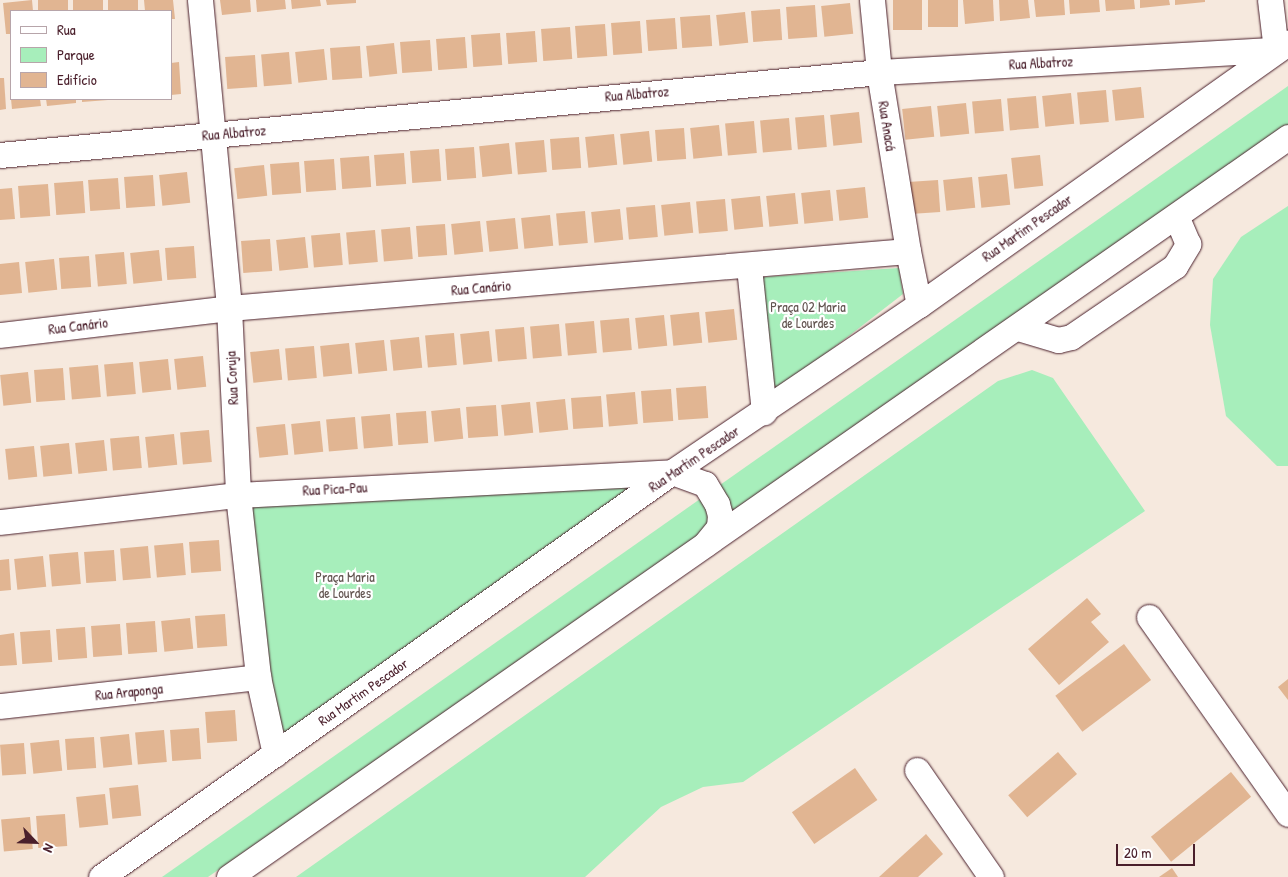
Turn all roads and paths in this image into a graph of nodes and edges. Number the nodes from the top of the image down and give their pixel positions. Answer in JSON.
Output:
{"nodes":[{"id":1,"x":200,"y":0,"type":"edge"},
{"id":2,"x":872,"y":0,"type":"edge"},
{"id":3,"x":1270,"y":0,"type":"edge"},
{"id":4,"x":1282,"y":46,"type":"edge"},
{"id":5,"x":879,"y":72,"type":"junction"},
{"id":6,"x":212,"y":135,"type":"junction"},
{"id":7,"x":1288,"y":137,"type":"edge"},
{"id":8,"x":0,"y":155,"type":"edge"},
{"id":9,"x":1176,"y":216,"type":"junction"},
{"id":10,"x":908,"y":251,"type":"junction"},
{"id":11,"x":748,"y":267,"type":"junction"},
{"id":12,"x":919,"y":304,"type":"junction"},
{"id":13,"x":229,"y":308,"type":"junction"},
{"id":14,"x":1018,"y":328,"type":"junction"},
{"id":15,"x":0,"y":335,"type":"edge"},
{"id":16,"x":764,"y":412,"type":"junction"},
{"id":17,"x":672,"y":472,"type":"junction"},
{"id":18,"x":238,"y":495,"type":"junction"},
{"id":19,"x":0,"y":522,"type":"edge"},
{"id":20,"x":701,"y":549,"type":"junction"},
{"id":21,"x":1149,"y":617,"type":"dead end"},
{"id":22,"x":258,"y":678,"type":"junction"},
{"id":23,"x":0,"y":706,"type":"edge"},
{"id":24,"x":275,"y":754,"type":"junction"},
{"id":25,"x":917,"y":770,"type":"dead end"},
{"id":26,"x":1288,"y":814,"type":"edge"},
{"id":27,"x":102,"y":877,"type":"edge"},
{"id":28,"x":229,"y":877,"type":"edge"},
{"id":29,"x":992,"y":877,"type":"edge"}],
"edges":[{"from":1,"to":6,"type":"street","name":"Rua Coruja"},
{"from":2,"to":5,"type":"street","name":"Rua Anacá"},
{"from":3,"to":4,"type":"street"},
{"from":4,"to":5,"type":"street","name":"Rua Albatroz"},
{"from":4,"to":12,"type":"street","name":"Rua Martim Pescador"},
{"from":5,"to":6,"type":"street","name":"Rua Albatroz"},
{"from":5,"to":10,"type":"street","name":"Rua Anacá"},
{"from":6,"to":8,"type":"street","name":"Rua Albatroz"},
{"from":6,"to":13,"type":"street","name":"Rua Coruja"},
{"from":7,"to":9,"type":"street"},
{"from":9,"to":14,"type":"street"},
{"from":9,"to":14,"type":"street"},
{"from":10,"to":11,"type":"street","name":"Rua Canário"},
{"from":10,"to":12,"type":"street"},
{"from":11,"to":13,"type":"street","name":"Rua Canário"},
{"from":11,"to":16,"type":"street"},
{"from":12,"to":16,"type":"street","name":"Rua Martim Pescador"},
{"from":13,"to":15,"type":"street","name":"Rua Canário"},
{"from":13,"to":18,"type":"street","name":"Rua Coruja"},
{"from":14,"to":20,"type":"street"},
{"from":16,"to":17,"type":"street","name":"Rua Martim Pescador"},
{"from":17,"to":18,"type":"street","name":"Rua Pica-Pau"},
{"from":17,"to":20,"type":"street"},
{"from":17,"to":24,"type":"street","name":"Rua Martim Pescador"},
{"from":18,"to":19,"type":"street","name":"Rua Pica-Pau"},
{"from":18,"to":22,"type":"street","name":"Rua Coruja"},
{"from":20,"to":28,"type":"street"},
{"from":21,"to":26,"type":"street"},
{"from":22,"to":23,"type":"street","name":"Rua Araponga"},
{"from":22,"to":24,"type":"street","name":"Rua Coruja"},
{"from":24,"to":27,"type":"street","name":"Rua Martim Pescador"},
{"from":25,"to":29,"type":"street"}]}
